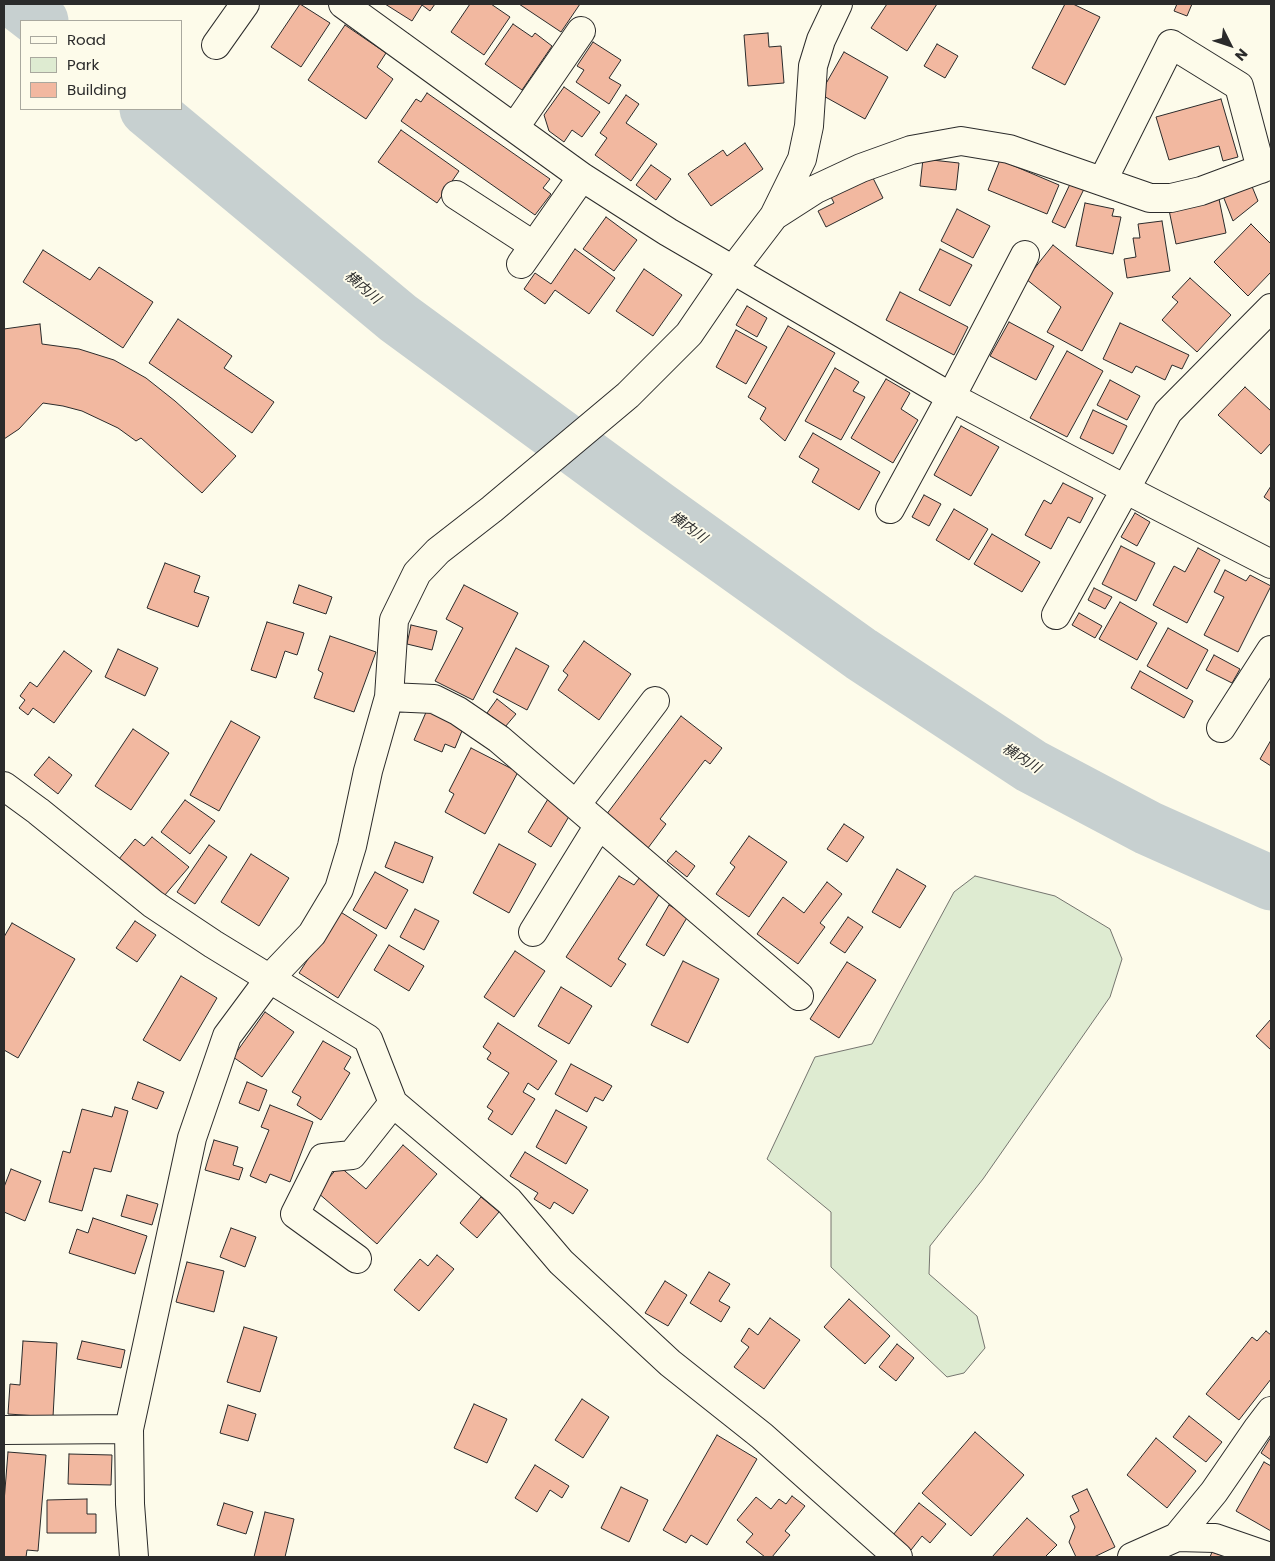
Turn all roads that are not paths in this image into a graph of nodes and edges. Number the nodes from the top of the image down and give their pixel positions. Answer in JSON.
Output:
{"nodes":[{"id":1,"x":246,"y":4,"type":"edge"},
{"id":2,"x":838,"y":4,"type":"edge"},
{"id":3,"x":348,"y":5,"type":"edge"},
{"id":4,"x":581,"y":31,"type":"dead end"},
{"id":5,"x":216,"y":45,"type":"dead end"},
{"id":6,"x":515,"y":127,"type":"junction"},
{"id":7,"x":1266,"y":167,"type":"edge"},
{"id":8,"x":582,"y":177,"type":"junction"},
{"id":9,"x":1103,"y":180,"type":"junction"},
{"id":10,"x":456,"y":195,"type":"dead end"},
{"id":11,"x":774,"y":216,"type":"junction"},
{"id":12,"x":1025,"y":255,"type":"dead end"},
{"id":13,"x":732,"y":270,"type":"junction"},
{"id":14,"x":1271,"y":308,"type":"edge"},
{"id":15,"x":951,"y":397,"type":"junction"},
{"id":16,"x":1125,"y":490,"type":"junction"},
{"id":17,"x":890,"y":509,"type":"dead end"},
{"id":18,"x":1271,"y":564,"type":"edge"},
{"id":19,"x":1056,"y":615,"type":"dead end"},
{"id":20,"x":1271,"y":650,"type":"edge"},
{"id":21,"x":389,"y":697,"type":"junction"},
{"id":22,"x":655,"y":702,"type":"dead end"},
{"id":23,"x":1221,"y":728,"type":"dead end"},
{"id":24,"x":4,"y":786,"type":"edge"},
{"id":25,"x":576,"y":806,"type":"junction"},
{"id":26,"x":599,"y":825,"type":"junction"},
{"id":27,"x":533,"y":932,"type":"dead end"},
{"id":28,"x":270,"y":978,"type":"junction"},
{"id":29,"x":799,"y":996,"type":"dead end"},
{"id":30,"x":393,"y":1103,"type":"junction"},
{"id":31,"x":357,"y":1259,"type":"dead end"},
{"id":32,"x":1271,"y":1411,"type":"edge"},
{"id":33,"x":4,"y":1430,"type":"edge"},
{"id":34,"x":130,"y":1430,"type":"junction"},
{"id":35,"x":1177,"y":1537,"type":"junction"},
{"id":36,"x":134,"y":1557,"type":"edge"},
{"id":37,"x":898,"y":1557,"type":"edge"},
{"id":38,"x":1132,"y":1557,"type":"edge"},
{"id":39,"x":1270,"y":1557,"type":"edge"}],
"edges":[{"from":1,"to":5,"type":"street"},
{"from":2,"to":11,"type":"street"},
{"from":3,"to":6,"type":"street"},
{"from":4,"to":6,"type":"street"},
{"from":6,"to":8,"type":"street"},
{"from":7,"to":9,"type":"street"},
{"from":7,"to":9,"type":"street"},
{"from":8,"to":10,"type":"street"},
{"from":8,"to":13,"type":"street"},
{"from":9,"to":11,"type":"street"},
{"from":11,"to":13,"type":"street"},
{"from":12,"to":15,"type":"street"},
{"from":13,"to":15,"type":"street"},
{"from":13,"to":21,"type":"street"},
{"from":14,"to":16,"type":"street"},
{"from":15,"to":16,"type":"street"},
{"from":15,"to":17,"type":"street"},
{"from":16,"to":18,"type":"street"},
{"from":16,"to":19,"type":"street"},
{"from":20,"to":23,"type":"street"},
{"from":21,"to":25,"type":"street"},
{"from":21,"to":28,"type":"street"},
{"from":22,"to":25,"type":"street"},
{"from":24,"to":28,"type":"street"},
{"from":25,"to":26,"type":"street"},
{"from":26,"to":27,"type":"street"},
{"from":26,"to":29,"type":"street"},
{"from":28,"to":30,"type":"street"},
{"from":28,"to":34,"type":"street"},
{"from":30,"to":31,"type":"street"},
{"from":30,"to":37,"type":"street"},
{"from":32,"to":35,"type":"street"},
{"from":33,"to":34,"type":"street"},
{"from":34,"to":36,"type":"street"},
{"from":35,"to":38,"type":"street"},
{"from":35,"to":39,"type":"street"}]}
